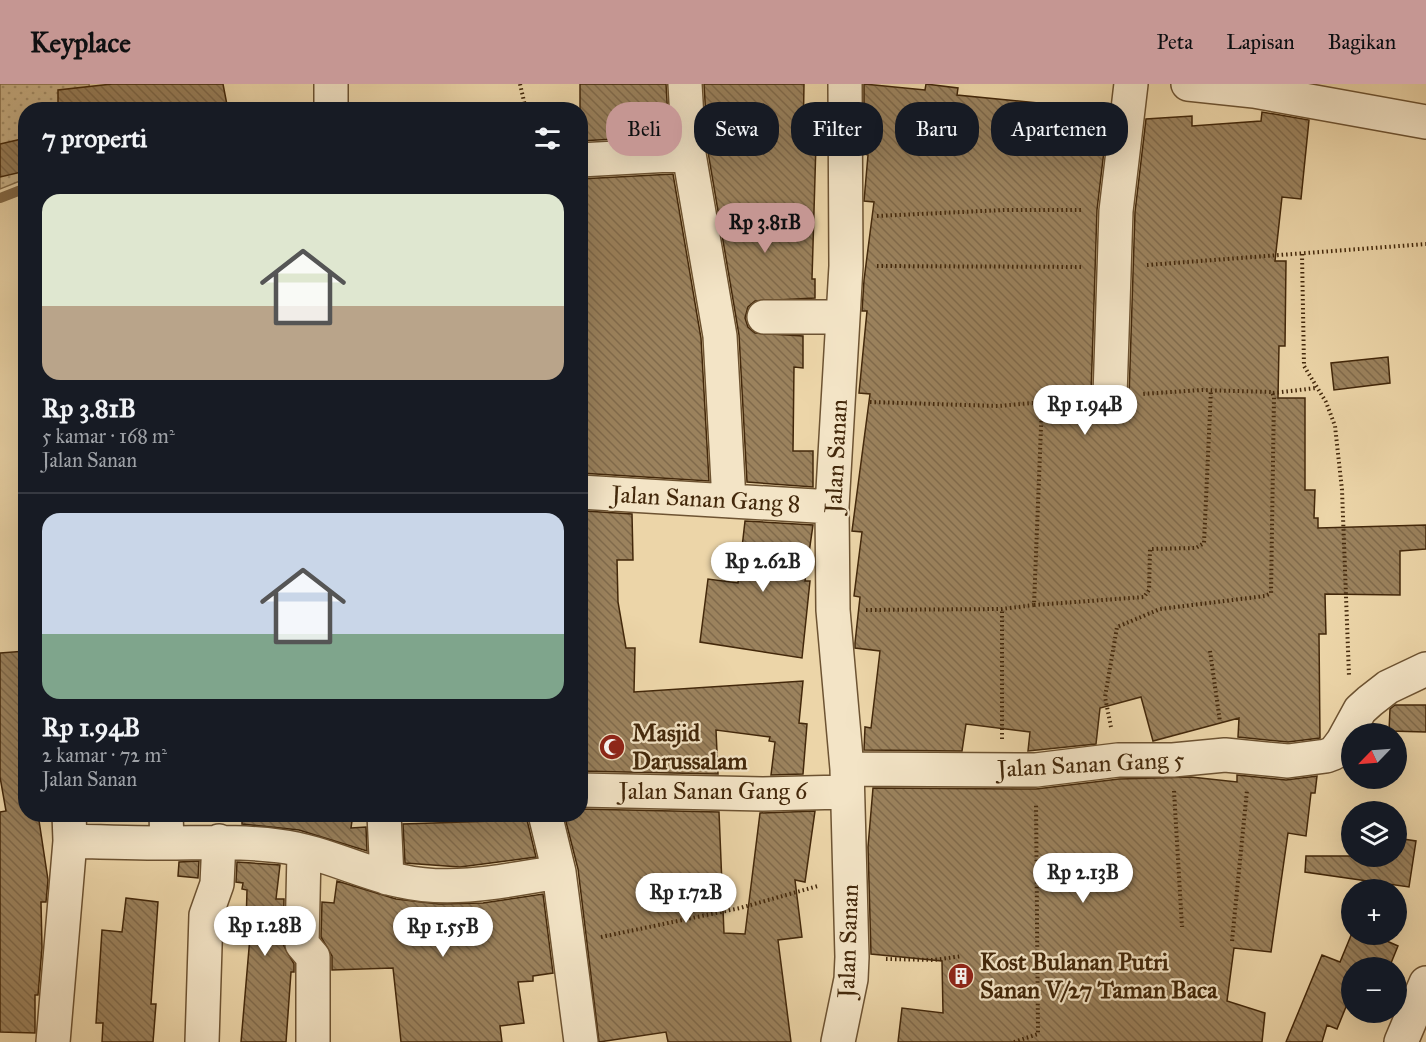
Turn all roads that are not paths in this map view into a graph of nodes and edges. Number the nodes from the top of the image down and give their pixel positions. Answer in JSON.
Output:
{"nodes":[{"id":1,"x":331,"y":84,"type":"edge"},
{"id":2,"x":685,"y":84,"type":"edge"},
{"id":3,"x":845,"y":84,"type":"edge"},
{"id":4,"x":1131,"y":84,"type":"edge"},
{"id":5,"x":1188,"y":84,"type":"edge"},
{"id":6,"x":1255,"y":88,"type":"edge"},
{"id":7,"x":331,"y":102,"type":"edge"},
{"id":8,"x":1426,"y":122,"type":"edge"},
{"id":9,"x":689,"y":154,"type":"junction"},
{"id":10,"x":588,"y":160,"type":"edge"},
{"id":11,"x":764,"y":317,"type":"dead end"},
{"id":12,"x":843,"y":317,"type":"junction"},
{"id":13,"x":1110,"y":396,"type":"road end"},
{"id":14,"x":588,"y":492,"type":"edge"},
{"id":15,"x":729,"y":501,"type":"junction"},
{"id":16,"x":832,"y":507,"type":"junction"},
{"id":17,"x":1426,"y":669,"type":"edge"},
{"id":18,"x":846,"y":780,"type":"junction"},
{"id":19,"x":588,"y":790,"type":"edge"},
{"id":20,"x":384,"y":822,"type":"edge"},
{"id":21,"x":547,"y":822,"type":"edge"},
{"id":22,"x":70,"y":828,"type":"edge"},
{"id":23,"x":167,"y":829,"type":"edge"},
{"id":24,"x":219,"y":841,"type":"junction"},
{"id":25,"x":304,"y":852,"type":"junction"},
{"id":26,"x":559,"y":872,"type":"junction"},
{"id":27,"x":387,"y":878,"type":"junction"},
{"id":28,"x":1426,"y":983,"type":"edge"},
{"id":29,"x":53,"y":1042,"type":"edge"},
{"id":30,"x":202,"y":1042,"type":"edge"},
{"id":31,"x":313,"y":1042,"type":"edge"},
{"id":32,"x":581,"y":1042,"type":"edge"},
{"id":33,"x":838,"y":1042,"type":"edge"},
{"id":34,"x":1401,"y":1042,"type":"edge"}],
"edges":[{"from":1,"to":7,"type":"street"},
{"from":2,"to":9,"type":"street"},
{"from":3,"to":12,"type":"street","name":"Jalan Sanan"},
{"from":4,"to":13,"type":"street"},
{"from":5,"to":6,"type":"street"},
{"from":6,"to":8,"type":"street"},
{"from":9,"to":10,"type":"street"},
{"from":9,"to":15,"type":"street"},
{"from":11,"to":12,"type":"street"},
{"from":12,"to":16,"type":"street","name":"Jalan Sanan"},
{"from":14,"to":15,"type":"street","name":"Jalan Sanan Gang 8"},
{"from":15,"to":16,"type":"street","name":"Jalan Sanan Gang 8"},
{"from":16,"to":18,"type":"street","name":"Jalan Sanan"},
{"from":17,"to":18,"type":"street","name":"Jalan Sanan Gang 5"},
{"from":18,"to":19,"type":"street","name":"Jalan Sanan Gang 6"},
{"from":18,"to":33,"type":"street","name":"Jalan Sanan"},
{"from":20,"to":27,"type":"street"},
{"from":21,"to":26,"type":"street"},
{"from":22,"to":23,"type":"street"},
{"from":22,"to":29,"type":"street"},
{"from":23,"to":24,"type":"street"},
{"from":24,"to":25,"type":"street"},
{"from":24,"to":30,"type":"street"},
{"from":25,"to":27,"type":"street"},
{"from":25,"to":31,"type":"street"},
{"from":26,"to":27,"type":"street"},
{"from":26,"to":32,"type":"street"},
{"from":28,"to":34,"type":"street"}]}
